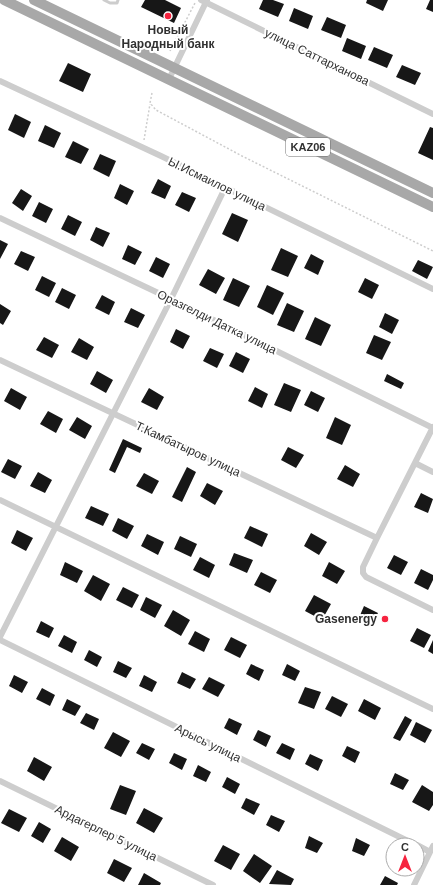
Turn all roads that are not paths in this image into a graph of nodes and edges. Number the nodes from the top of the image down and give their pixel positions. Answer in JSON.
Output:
{"nodes":[{"id":1,"x":4,"y":0,"type":"edge"},
{"id":2,"x":34,"y":0,"type":"edge"},
{"id":3,"x":104,"y":0,"type":"edge"},
{"id":4,"x":118,"y":0,"type":"edge"},
{"id":5,"x":205,"y":1,"type":"edge"},
{"id":6,"x":174,"y":68,"type":"junction"},
{"id":7,"x":169,"y":79,"type":"junction"},
{"id":8,"x":0,"y":81,"type":"edge"},
{"id":9,"x":239,"y":99,"type":"junction"},
{"id":10,"x":234,"y":111,"type":"junction"},
{"id":11,"x":433,"y":114,"type":"edge"},
{"id":12,"x":225,"y":188,"type":"junction"},
{"id":13,"x":433,"y":193,"type":"edge"},
{"id":14,"x":433,"y":207,"type":"edge"},
{"id":15,"x":0,"y":218,"type":"edge"},
{"id":16,"x":433,"y":289,"type":"edge"},
{"id":17,"x":171,"y":299,"type":"junction"},
{"id":18,"x":0,"y":360,"type":"edge"},
{"id":19,"x":112,"y":413,"type":"junction"},
{"id":20,"x":433,"y":427,"type":"edge"},
{"id":21,"x":415,"y":463,"type":"junction"},
{"id":22,"x":433,"y":472,"type":"edge"},
{"id":23,"x":0,"y":500,"type":"edge"},
{"id":24,"x":55,"y":527,"type":"junction"},
{"id":25,"x":377,"y":538,"type":"junction"},
{"id":26,"x":433,"y":610,"type":"edge"},
{"id":27,"x":0,"y":637,"type":"edge"},
{"id":28,"x":0,"y":640,"type":"edge"},
{"id":29,"x":433,"y":708,"type":"edge"},
{"id":30,"x":0,"y":781,"type":"edge"},
{"id":31,"x":401,"y":837,"type":"edge"},
{"id":32,"x":432,"y":849,"type":"edge"},
{"id":33,"x":213,"y":885,"type":"edge"},
{"id":34,"x":414,"y":885,"type":"edge"}],
"edges":[{"from":1,"to":7,"type":"main road","number":"KАZ06"},
{"from":2,"to":6,"type":"main road","number":"KАZ06"},
{"from":3,"to":4,"type":"lane"},
{"from":5,"to":6,"type":"street"},
{"from":5,"to":11,"type":"street","name":"улица Саттарханова"},
{"from":6,"to":7,"type":"street"},
{"from":6,"to":9,"type":"main road","number":"KАZ06"},
{"from":7,"to":10,"type":"main road","number":"KАZ06"},
{"from":8,"to":12,"type":"street","name":"Ы.Исмаилов улица"},
{"from":9,"to":10,"type":"main road"},
{"from":9,"to":13,"type":"main road","number":"KАZ06"},
{"from":10,"to":14,"type":"main road","number":"KАZ06"},
{"from":12,"to":16,"type":"street","name":"Ы.Исмаилов улица"},
{"from":12,"to":17,"type":"street"},
{"from":15,"to":17,"type":"street","name":"Оразгелди Датка улица"},
{"from":17,"to":19,"type":"street"},
{"from":17,"to":20,"type":"street","name":"Оразгелди Датка улица"},
{"from":18,"to":19,"type":"street","name":"Т.Камбатыров улица"},
{"from":19,"to":24,"type":"street"},
{"from":19,"to":25,"type":"street","name":"Т.Камбатыров улица"},
{"from":20,"to":21,"type":"street"},
{"from":21,"to":22,"type":"street"},
{"from":21,"to":25,"type":"street"},
{"from":23,"to":24,"type":"street"},
{"from":24,"to":27,"type":"street"},
{"from":24,"to":29,"type":"street"},
{"from":25,"to":26,"type":"street"},
{"from":28,"to":31,"type":"street","name":"Арысь улица"},
{"from":30,"to":33,"type":"street","name":"Ардагерлер 5 улица"},
{"from":32,"to":34,"type":"street"}]}
